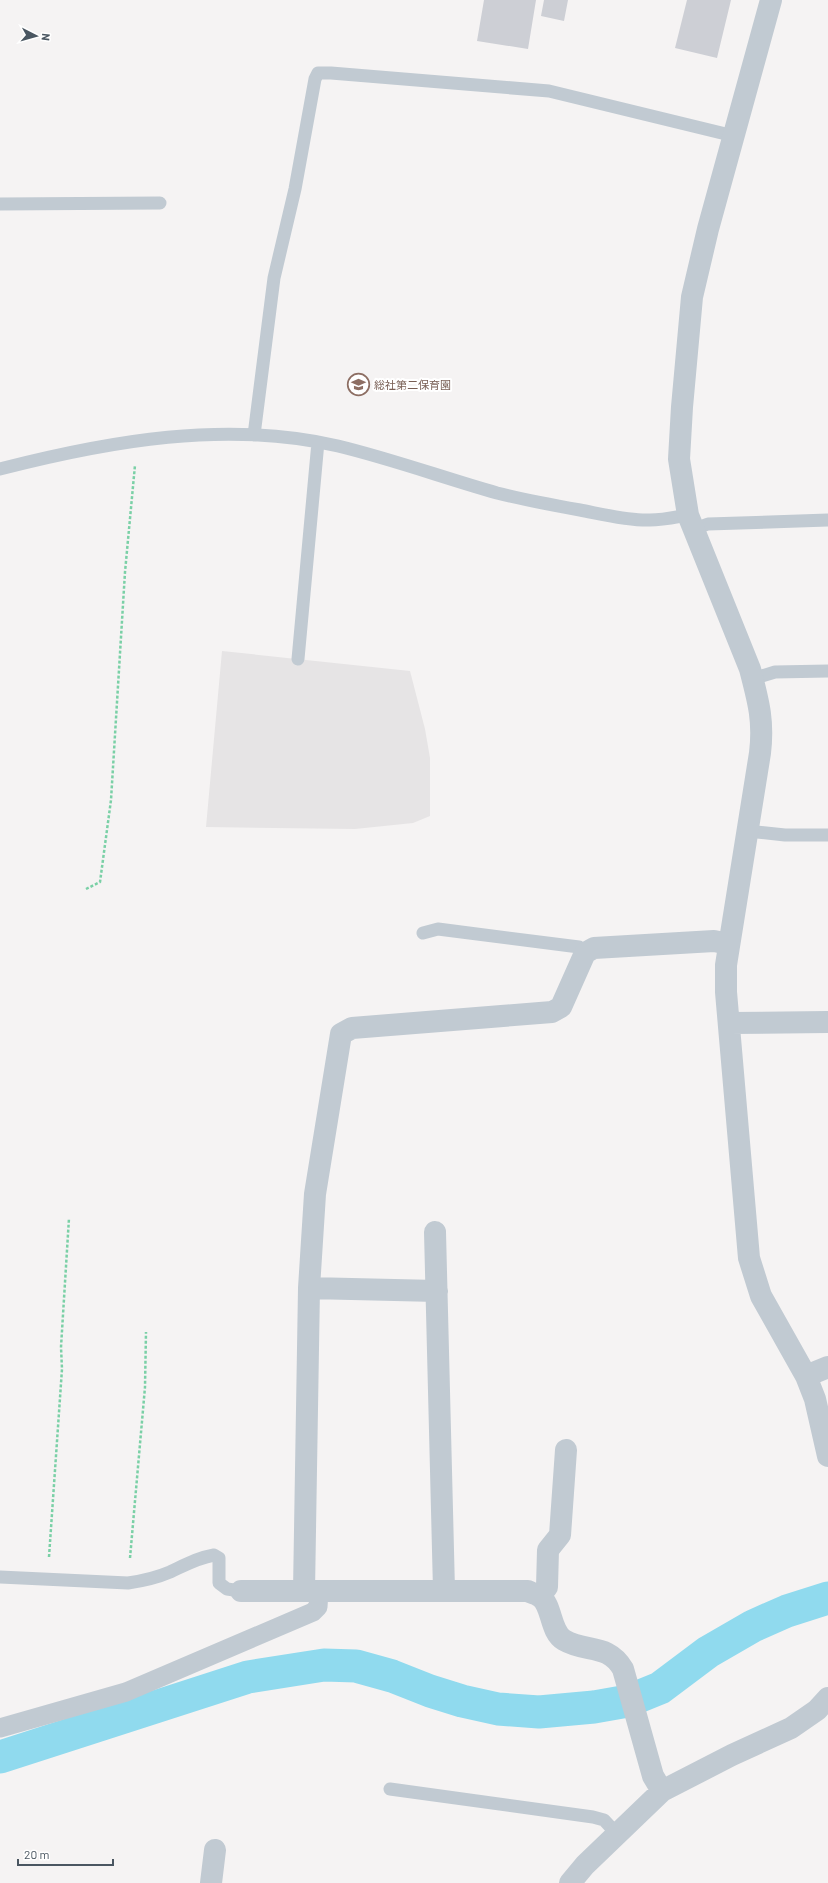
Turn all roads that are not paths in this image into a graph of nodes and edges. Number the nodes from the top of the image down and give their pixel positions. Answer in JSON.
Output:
{"nodes":[{"id":1,"x":771,"y":0,"type":"edge"},
{"id":2,"x":734,"y":136,"type":"junction"},
{"id":3,"x":160,"y":203,"type":"dead end"},
{"id":4,"x":0,"y":204,"type":"edge"},
{"id":5,"x":254,"y":435,"type":"junction"},
{"id":6,"x":318,"y":442,"type":"junction"},
{"id":7,"x":0,"y":469,"type":"edge"},
{"id":8,"x":828,"y":520,"type":"edge"},
{"id":9,"x":691,"y":522,"type":"junction"},
{"id":10,"x":298,"y":659,"type":"dead end"},
{"id":11,"x":828,"y":671,"type":"edge"},
{"id":12,"x":752,"y":679,"type":"junction"},
{"id":13,"x":748,"y":831,"type":"junction"},
{"id":14,"x":828,"y":835,"type":"edge"},
{"id":15,"x":423,"y":933,"type":"dead end"},
{"id":16,"x":729,"y":944,"type":"junction"},
{"id":17,"x":585,"y":953,"type":"junction"},
{"id":18,"x":828,"y":1022,"type":"edge"},
{"id":19,"x":729,"y":1023,"type":"junction"},
{"id":20,"x":435,"y":1232,"type":"dead end"},
{"id":21,"x":309,"y":1288,"type":"junction"},
{"id":22,"x":437,"y":1290,"type":"junction"},
{"id":23,"x":828,"y":1367,"type":"edge"},
{"id":24,"x":806,"y":1376,"type":"junction"},
{"id":25,"x":566,"y":1450,"type":"dead end"},
{"id":26,"x":828,"y":1456,"type":"edge"},
{"id":27,"x":0,"y":1577,"type":"edge"},
{"id":28,"x":444,"y":1590,"type":"junction"},
{"id":29,"x":241,"y":1591,"type":"joint"},
{"id":30,"x":312,"y":1591,"type":"junction"},
{"id":31,"x":540,"y":1596,"type":"junction"},
{"id":32,"x":828,"y":1698,"type":"edge"},
{"id":33,"x":0,"y":1728,"type":"edge"},
{"id":34,"x":390,"y":1789,"type":"dead end"},
{"id":35,"x":662,"y":1791,"type":"junction"},
{"id":36,"x":617,"y":1834,"type":"junction"},
{"id":37,"x":215,"y":1850,"type":"dead end"},
{"id":38,"x":211,"y":1883,"type":"edge"},
{"id":39,"x":570,"y":1883,"type":"edge"}],
"edges":[{"from":1,"to":2,"type":"street"},
{"from":2,"to":5,"type":"lane"},
{"from":2,"to":9,"type":"street"},
{"from":3,"to":4,"type":"lane"},
{"from":5,"to":6,"type":"lane"},
{"from":5,"to":7,"type":"lane"},
{"from":6,"to":9,"type":"lane"},
{"from":6,"to":10,"type":"lane"},
{"from":8,"to":9,"type":"lane"},
{"from":9,"to":12,"type":"street"},
{"from":11,"to":12,"type":"lane"},
{"from":12,"to":13,"type":"street"},
{"from":13,"to":14,"type":"lane"},
{"from":13,"to":16,"type":"street"},
{"from":15,"to":17,"type":"lane"},
{"from":16,"to":17,"type":"street"},
{"from":16,"to":19,"type":"street"},
{"from":17,"to":21,"type":"street"},
{"from":18,"to":19,"type":"street"},
{"from":19,"to":24,"type":"street"},
{"from":20,"to":22,"type":"street"},
{"from":21,"to":22,"type":"street"},
{"from":21,"to":30,"type":"street"},
{"from":22,"to":28,"type":"street"},
{"from":23,"to":24,"type":"street"},
{"from":24,"to":26,"type":"street"},
{"from":25,"to":31,"type":"street"},
{"from":27,"to":29,"type":"lane"},
{"from":28,"to":30,"type":"street"},
{"from":28,"to":31,"type":"street"},
{"from":29,"to":30,"type":"street"},
{"from":30,"to":33,"type":"street"},
{"from":31,"to":35,"type":"street"},
{"from":32,"to":35,"type":"street"},
{"from":34,"to":36,"type":"lane"},
{"from":35,"to":36,"type":"street"},
{"from":36,"to":39,"type":"street"},
{"from":37,"to":38,"type":"street"}]}
